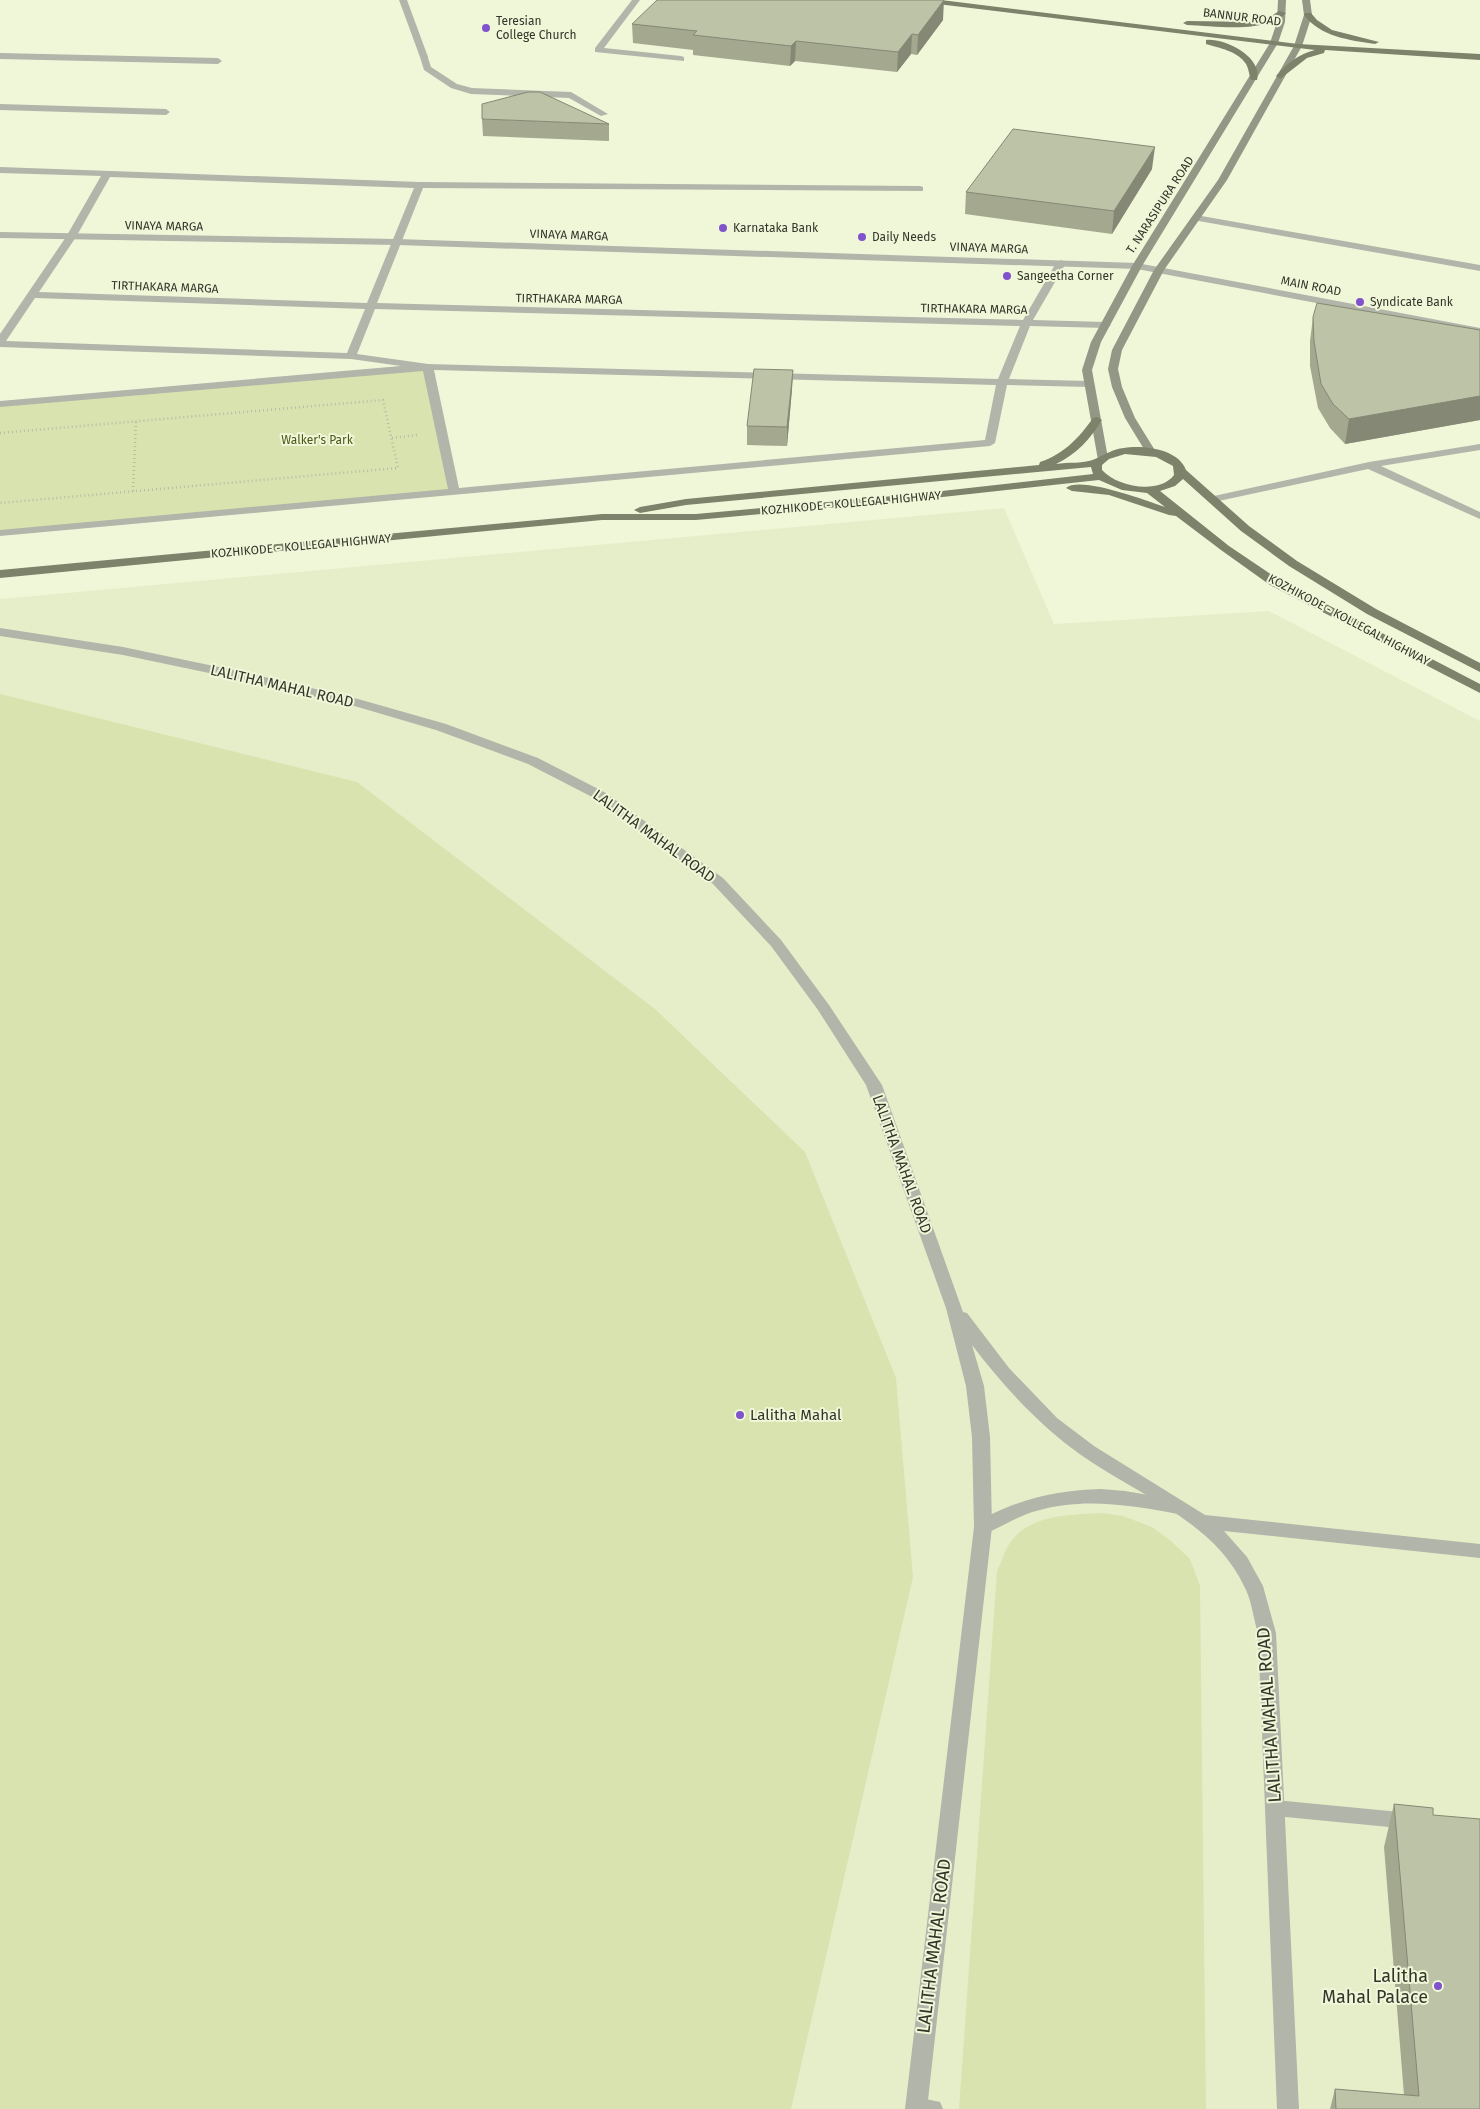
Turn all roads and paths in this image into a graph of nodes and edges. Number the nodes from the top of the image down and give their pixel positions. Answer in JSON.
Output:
{"nodes":[{"id":1,"x":403,"y":0,"type":"edge"},
{"id":2,"x":636,"y":0,"type":"edge"},
{"id":3,"x":921,"y":0,"type":"edge"},
{"id":4,"x":1282,"y":0,"type":"edge"},
{"id":5,"x":1306,"y":0,"type":"edge"},
{"id":6,"x":1282,"y":12,"type":"junction"},
{"id":7,"x":1308,"y":15,"type":"junction"},
{"id":8,"x":1177,"y":22,"type":"dead end"},
{"id":9,"x":1187,"y":23,"type":"junction"},
{"id":10,"x":1161,"y":29,"type":"junction"},
{"id":11,"x":1260,"y":32,"type":"dead end"},
{"id":12,"x":1292,"y":36,"type":"junction"},
{"id":13,"x":1298,"y":46,"type":"junction"},
{"id":14,"x":1376,"y":46,"type":"junction"},
{"id":15,"x":1480,"y":50,"type":"edge"},
{"id":16,"x":0,"y":56,"type":"edge"},
{"id":17,"x":1480,"y":58,"type":"edge"},
{"id":18,"x":681,"y":59,"type":"edge"},
{"id":19,"x":218,"y":61,"type":"dead end"},
{"id":20,"x":1280,"y":76,"type":"junction"},
{"id":21,"x":1254,"y":78,"type":"junction"},
{"id":22,"x":0,"y":107,"type":"edge"},
{"id":23,"x":166,"y":112,"type":"dead end"},
{"id":24,"x":604,"y":114,"type":"dead end"},
{"id":25,"x":0,"y":170,"type":"edge"},
{"id":26,"x":107,"y":173,"type":"junction"},
{"id":27,"x":420,"y":185,"type":"junction"},
{"id":28,"x":920,"y":189,"type":"dead end"},
{"id":29,"x":1196,"y":218,"type":"junction"},
{"id":30,"x":0,"y":235,"type":"edge"},
{"id":31,"x":71,"y":237,"type":"junction"},
{"id":32,"x":396,"y":242,"type":"junction"},
{"id":33,"x":1061,"y":263,"type":"junction"},
{"id":34,"x":1137,"y":266,"type":"junction"},
{"id":35,"x":1480,"y":268,"type":"edge"},
{"id":36,"x":1159,"y":270,"type":"junction"},
{"id":37,"x":33,"y":296,"type":"junction"},
{"id":38,"x":370,"y":306,"type":"junction"},
{"id":39,"x":1026,"y":323,"type":"junction"},
{"id":40,"x":1106,"y":325,"type":"junction"},
{"id":41,"x":1480,"y":331,"type":"edge"},
{"id":42,"x":0,"y":343,"type":"edge"},
{"id":43,"x":351,"y":356,"type":"junction"},
{"id":44,"x":428,"y":367,"type":"junction"},
{"id":45,"x":1002,"y":382,"type":"junction"},
{"id":46,"x":1089,"y":384,"type":"junction"},
{"id":47,"x":0,"y":404,"type":"edge"},
{"id":48,"x":1097,"y":420,"type":"junction"},
{"id":49,"x":136,"y":421,"type":"junction"},
{"id":50,"x":0,"y":433,"type":"edge"},
{"id":51,"x":1480,"y":447,"type":"edge"},
{"id":52,"x":1151,"y":452,"type":"junction"},
{"id":53,"x":1100,"y":460,"type":"junction"},
{"id":54,"x":1369,"y":465,"type":"junction"},
{"id":55,"x":1026,"y":470,"type":"junction"},
{"id":56,"x":1181,"y":472,"type":"junction"},
{"id":57,"x":1100,"y":477,"type":"junction"},
{"id":58,"x":1001,"y":488,"type":"junction"},
{"id":59,"x":1151,"y":490,"type":"junction"},
{"id":60,"x":133,"y":491,"type":"junction"},
{"id":61,"x":454,"y":493,"type":"junction"},
{"id":62,"x":1214,"y":499,"type":"junction"},
{"id":63,"x":0,"y":503,"type":"edge"},
{"id":64,"x":1480,"y":516,"type":"edge"},
{"id":65,"x":602,"y":517,"type":"junction"},
{"id":66,"x":1194,"y":523,"type":"junction"},
{"id":67,"x":0,"y":533,"type":"edge"},
{"id":68,"x":0,"y":574,"type":"edge"},
{"id":69,"x":0,"y":632,"type":"edge"},
{"id":70,"x":1480,"y":668,"type":"edge"},
{"id":71,"x":1480,"y":689,"type":"edge"},
{"id":72,"x":954,"y":1308,"type":"junction"},
{"id":73,"x":1178,"y":1507,"type":"junction"},
{"id":74,"x":1202,"y":1522,"type":"junction"},
{"id":75,"x":982,"y":1527,"type":"junction"},
{"id":76,"x":1480,"y":1551,"type":"edge"},
{"id":77,"x":1275,"y":1808,"type":"junction"},
{"id":78,"x":1431,"y":1823,"type":"edge"},
{"id":79,"x":921,"y":2108,"type":"edge"},
{"id":80,"x":1288,"y":2109,"type":"edge"}],
"edges":[{"from":1,"to":24,"type":"street"},
{"from":2,"to":18,"type":"street"},
{"from":3,"to":10,"type":"main road"},
{"from":4,"to":6,"type":"main road"},
{"from":5,"to":7,"type":"main road"},
{"from":6,"to":9,"type":"main road"},
{"from":6,"to":12,"type":"main road"},
{"from":7,"to":12,"type":"main road"},
{"from":7,"to":14,"type":"main road"},
{"from":8,"to":9,"type":"main road","name":"BANNUR ROAD"},
{"from":9,"to":11,"type":"main road","name":"BANNUR ROAD"},
{"from":10,"to":12,"type":"main road"},
{"from":10,"to":21,"type":"main road"},
{"from":12,"to":13,"type":"main road"},
{"from":12,"to":13,"type":"main road"},
{"from":12,"to":14,"type":"main road"},
{"from":12,"to":21,"type":"main road","name":"T. NARASIPURA ROAD"},
{"from":13,"to":14,"type":"main road"},
{"from":13,"to":20,"type":"main road"},
{"from":14,"to":15,"type":"main road"},
{"from":14,"to":17,"type":"main road"},
{"from":14,"to":20,"type":"main road"},
{"from":16,"to":19,"type":"street"},
{"from":20,"to":29,"type":"main road"},
{"from":21,"to":34,"type":"main road","name":"T. NARASIPURA ROAD"},
{"from":22,"to":23,"type":"street"},
{"from":25,"to":26,"type":"street"},
{"from":26,"to":27,"type":"street"},
{"from":26,"to":31,"type":"street"},
{"from":27,"to":28,"type":"street"},
{"from":27,"to":32,"type":"street"},
{"from":29,"to":35,"type":"street"},
{"from":29,"to":36,"type":"main road"},
{"from":30,"to":31,"type":"street","name":"VINAYA MARGA"},
{"from":31,"to":32,"type":"street","name":"VINAYA MARGA"},
{"from":31,"to":37,"type":"street"},
{"from":32,"to":33,"type":"street","name":"VINAYA MARGA"},
{"from":32,"to":38,"type":"street"},
{"from":33,"to":34,"type":"street","name":"VINAYA MARGA"},
{"from":33,"to":39,"type":"street"},
{"from":34,"to":36,"type":"street","name":"MAIN ROAD"},
{"from":34,"to":40,"type":"main road","name":"T. NARASIPURA ROAD"},
{"from":36,"to":41,"type":"street","name":"MAIN ROAD"},
{"from":36,"to":52,"type":"main road"},
{"from":37,"to":38,"type":"street","name":"TIRTHAKARA MARGA"},
{"from":37,"to":42,"type":"street"},
{"from":38,"to":39,"type":"street","name":"TIRTHAKARA MARGA"},
{"from":38,"to":43,"type":"street"},
{"from":39,"to":40,"type":"street","name":"TIRTHAKARA MARGA"},
{"from":39,"to":45,"type":"street"},
{"from":40,"to":46,"type":"main road","name":"T. NARASIPURA ROAD"},
{"from":42,"to":43,"type":"street"},
{"from":43,"to":44,"type":"street"},
{"from":44,"to":45,"type":"street"},
{"from":44,"to":47,"type":"street"},
{"from":44,"to":61,"type":"street"},
{"from":45,"to":46,"type":"street"},
{"from":45,"to":61,"type":"street"},
{"from":46,"to":48,"type":"main road","name":"T. NARASIPURA ROAD"},
{"from":48,"to":53,"type":"main road","name":"T. NARASIPURA ROAD"},
{"from":48,"to":55,"type":"main road"},
{"from":49,"to":50,"type":"path"},
{"from":49,"to":60,"type":"path"},
{"from":49,"to":60,"type":"path"},
{"from":51,"to":54,"type":"street"},
{"from":52,"to":53,"type":"main road","name":"KOZHIKODE - KOLLEGAL HIGHWAY"},
{"from":52,"to":56,"type":"main road","name":"KOZHIKODE - KOLLEGAL HIGHWAY"},
{"from":53,"to":55,"type":"main road","name":"KOZHIKODE - KOLLEGAL HIGHWAY"},
{"from":53,"to":57,"type":"main road"},
{"from":54,"to":62,"type":"street"},
{"from":54,"to":64,"type":"street"},
{"from":55,"to":65,"type":"main road","name":"KOZHIKODE - KOLLEGAL HIGHWAY"},
{"from":56,"to":59,"type":"main road"},
{"from":56,"to":62,"type":"main road","name":"KOZHIKODE - KOLLEGAL HIGHWAY"},
{"from":57,"to":58,"type":"main road","name":"KOZHIKODE - KOLLEGAL HIGHWAY"},
{"from":57,"to":59,"type":"main road"},
{"from":58,"to":65,"type":"main road","name":"KOZHIKODE - KOLLEGAL HIGHWAY"},
{"from":58,"to":66,"type":"main road"},
{"from":59,"to":66,"type":"main road","name":"KOZHIKODE - KOLLEGAL HIGHWAY"},
{"from":60,"to":63,"type":"path"},
{"from":61,"to":67,"type":"street"},
{"from":62,"to":70,"type":"main road","name":"KOZHIKODE - KOLLEGAL HIGHWAY"},
{"from":65,"to":68,"type":"main road","name":"KOZHIKODE - KOLLEGAL HIGHWAY"},
{"from":66,"to":71,"type":"main road","name":"KOZHIKODE - KOLLEGAL HIGHWAY"},
{"from":69,"to":72,"type":"street","name":"LALITHA MAHAL ROAD"},
{"from":72,"to":73,"type":"street","name":"LALITHA MAHAL ROAD"},
{"from":72,"to":75,"type":"street","name":"LALITHA MAHAL ROAD"},
{"from":73,"to":74,"type":"street","name":"LALITHA MAHAL ROAD"},
{"from":73,"to":75,"type":"street"},
{"from":74,"to":76,"type":"street"},
{"from":74,"to":77,"type":"street","name":"LALITHA MAHAL ROAD"},
{"from":75,"to":79,"type":"street","name":"LALITHA MAHAL ROAD"},
{"from":77,"to":78,"type":"street"},
{"from":77,"to":80,"type":"street","name":"LALITHA MAHAL ROAD"}]}
